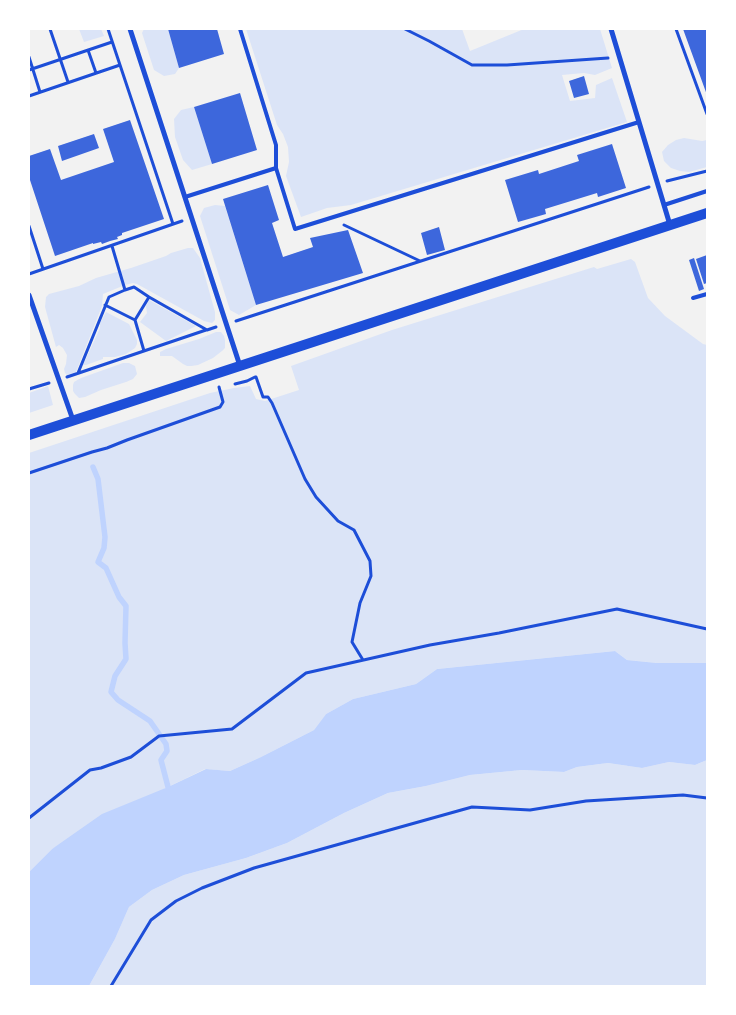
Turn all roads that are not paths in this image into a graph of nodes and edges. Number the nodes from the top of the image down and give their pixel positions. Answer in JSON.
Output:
{"nodes":[{"id":1,"x":130,"y":29,"type":"edge"},
{"id":2,"x":240,"y":29,"type":"edge"},
{"id":3,"x":610,"y":29,"type":"edge"},
{"id":4,"x":638,"y":122,"type":"junction"},
{"id":5,"x":276,"y":168,"type":"junction"},
{"id":6,"x":707,"y":191,"type":"edge"},
{"id":7,"x":185,"y":197,"type":"junction"},
{"id":8,"x":664,"y":205,"type":"junction"},
{"id":9,"x":707,"y":213,"type":"edge"},
{"id":10,"x":670,"y":225,"type":"junction"},
{"id":11,"x":707,"y":294,"type":"edge"},
{"id":12,"x":29,"y":295,"type":"edge"},
{"id":13,"x":693,"y":298,"type":"dead end"},
{"id":14,"x":240,"y":366,"type":"junction"},
{"id":15,"x":72,"y":420,"type":"junction"},
{"id":16,"x":29,"y":435,"type":"edge"}],
"edges":[{"from":1,"to":7,"type":"street"},
{"from":2,"to":5,"type":"lane"},
{"from":3,"to":4,"type":"street"},
{"from":4,"to":5,"type":"lane"},
{"from":4,"to":8,"type":"street"},
{"from":5,"to":7,"type":"lane"},
{"from":6,"to":8,"type":"lane"},
{"from":7,"to":14,"type":"street"},
{"from":8,"to":10,"type":"street"},
{"from":9,"to":10,"type":"main road"},
{"from":10,"to":14,"type":"main road"},
{"from":11,"to":13,"type":"lane"},
{"from":12,"to":15,"type":"street"},
{"from":14,"to":15,"type":"main road"},
{"from":15,"to":16,"type":"main road"}]}
